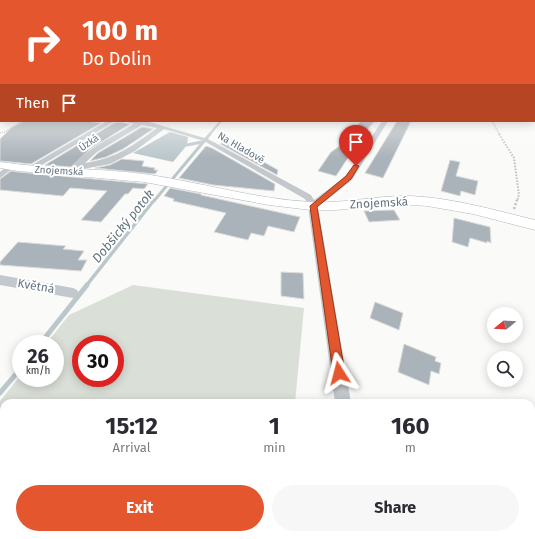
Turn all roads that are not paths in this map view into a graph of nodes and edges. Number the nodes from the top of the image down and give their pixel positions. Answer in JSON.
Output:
{"nodes":[{"id":1,"x":110,"y":122,"type":"edge"},
{"id":2,"x":143,"y":122,"type":"edge"},
{"id":3,"x":384,"y":122,"type":"edge"},
{"id":4,"x":163,"y":127,"type":"junction"},
{"id":5,"x":6,"y":166,"type":"edge"},
{"id":6,"x":29,"y":169,"type":"junction"},
{"id":7,"x":74,"y":170,"type":"junction"},
{"id":8,"x":0,"y":176,"type":"edge"},
{"id":9,"x":314,"y":206,"type":"junction"},
{"id":10,"x":535,"y":225,"type":"edge"},
{"id":11,"x":0,"y":280,"type":"edge"},
{"id":12,"x":73,"y":293,"type":"dead end"},
{"id":13,"x":342,"y":399,"type":"edge"}],
"edges":[{"from":1,"to":6,"type":"street"},
{"from":2,"to":4,"type":"street","name":"Na Hladově"},
{"from":2,"to":7,"type":"street","name":"Úzká"},
{"from":3,"to":9,"type":"street"},
{"from":4,"to":7,"type":"street"},
{"from":4,"to":9,"type":"street","name":"Na Hladově"},
{"from":5,"to":6,"type":"street","name":"Znojemská"},
{"from":5,"to":8,"type":"street"},
{"from":6,"to":7,"type":"street","name":"Znojemská"},
{"from":7,"to":9,"type":"street","name":"Znojemská"},
{"from":9,"to":10,"type":"street","name":"Znojemská"},
{"from":9,"to":13,"type":"street"},
{"from":11,"to":12,"type":"street","name":"Květná"}]}
